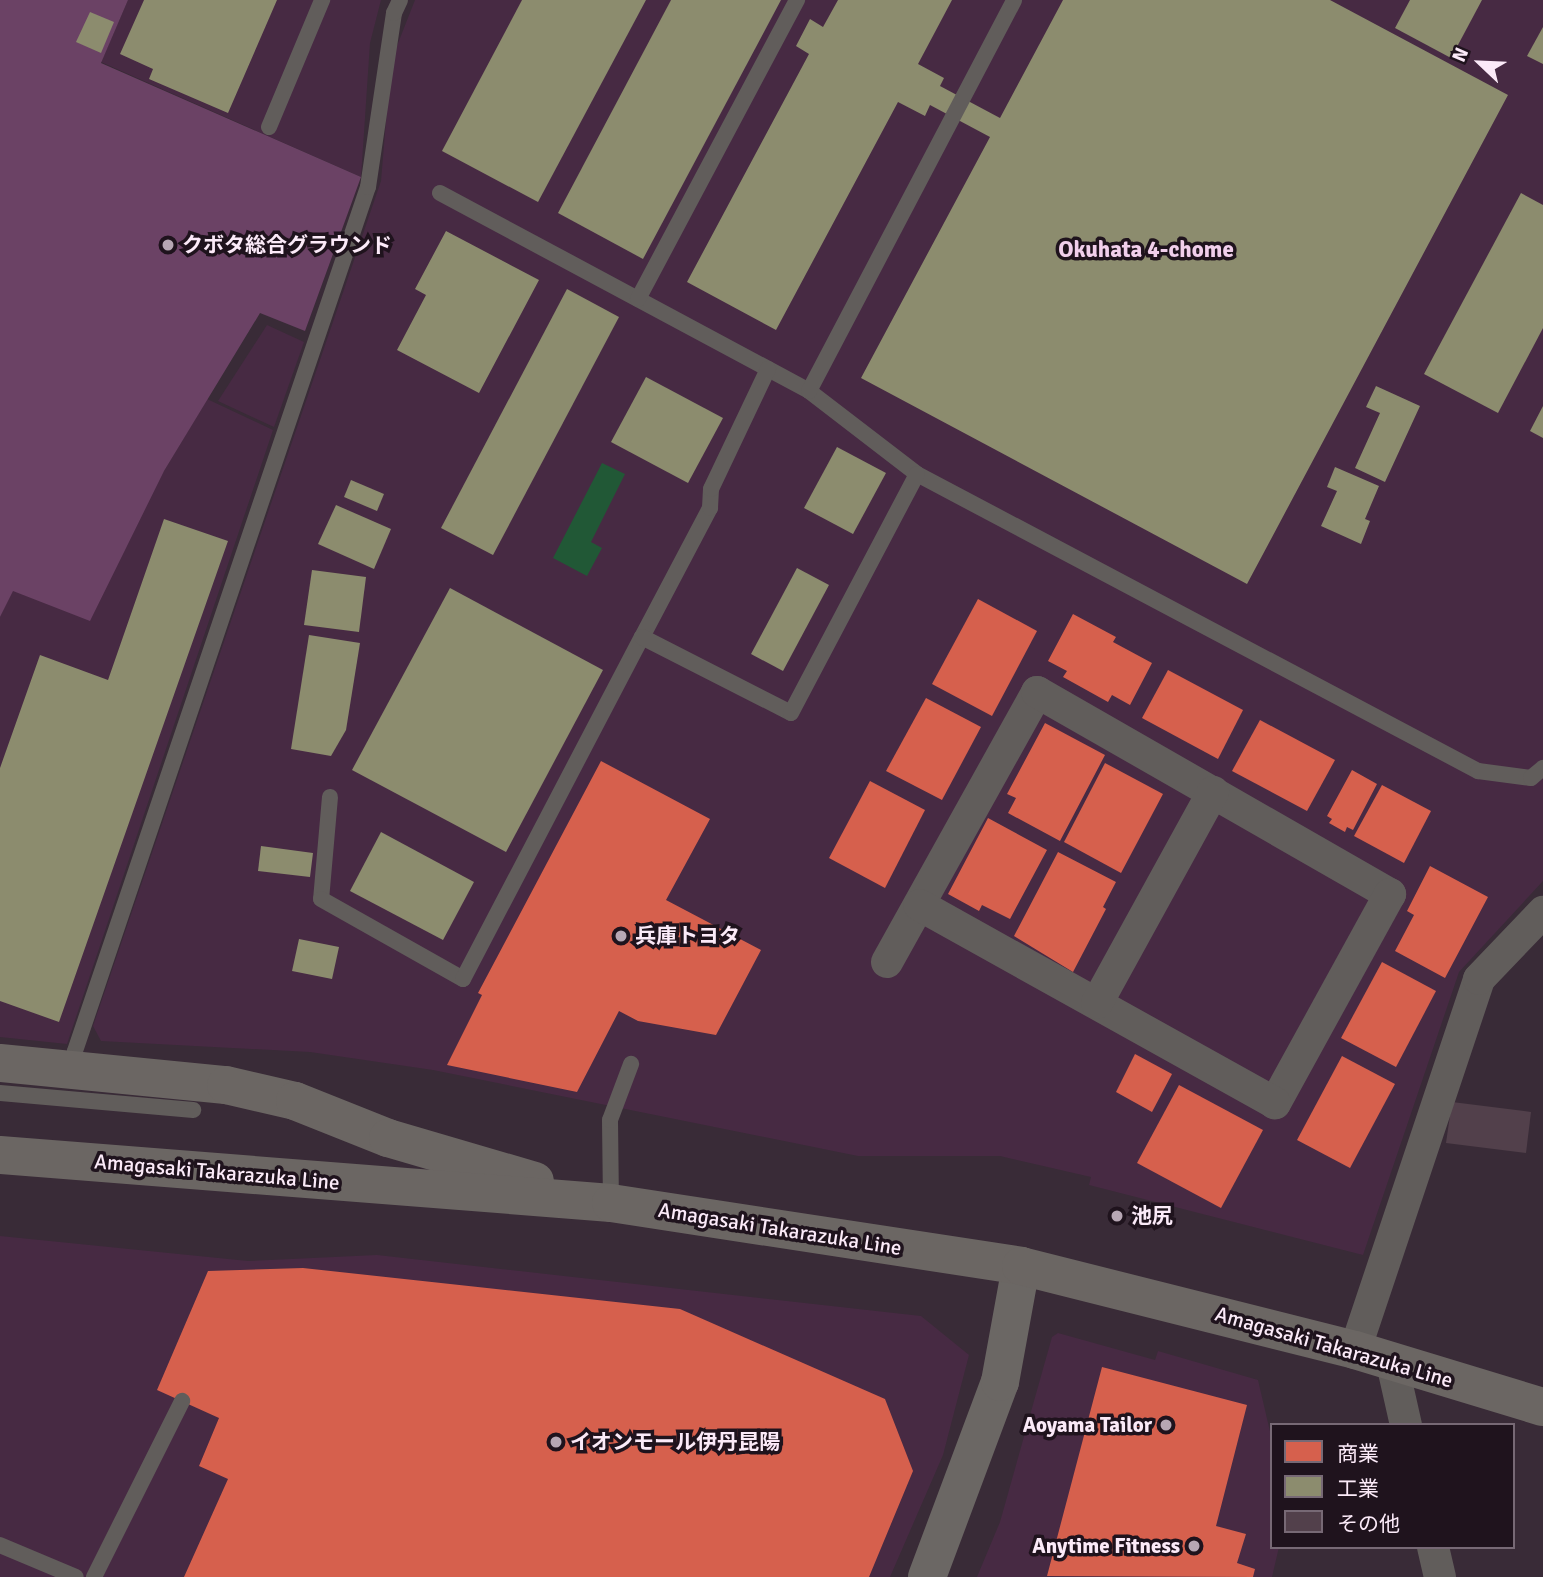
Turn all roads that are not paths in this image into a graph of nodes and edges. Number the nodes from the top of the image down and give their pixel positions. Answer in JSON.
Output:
{"nodes":[{"id":1,"x":322,"y":0,"type":"edge"},
{"id":2,"x":400,"y":0,"type":"edge"},
{"id":3,"x":797,"y":0,"type":"edge"},
{"id":4,"x":1013,"y":0,"type":"edge"},
{"id":5,"x":269,"y":127,"type":"dead end"},
{"id":6,"x":440,"y":193,"type":"dead end"},
{"id":7,"x":638,"y":299,"type":"junction"},
{"id":8,"x":768,"y":369,"type":"junction"},
{"id":9,"x":809,"y":391,"type":"junction"},
{"id":10,"x":917,"y":474,"type":"junction"},
{"id":11,"x":642,"y":638,"type":"junction"},
{"id":12,"x":1543,"y":768,"type":"edge"},
{"id":13,"x":1213,"y":792,"type":"junction"},
{"id":14,"x":330,"y":797,"type":"dead end"},
{"id":15,"x":919,"y":905,"type":"junction"},
{"id":16,"x":1543,"y":912,"type":"edge"},
{"id":17,"x":887,"y":962,"type":"dead end"},
{"id":18,"x":1097,"y":1003,"type":"junction"},
{"id":19,"x":0,"y":1063,"type":"edge"},
{"id":20,"x":631,"y":1064,"type":"dead end"},
{"id":21,"x":73,"y":1070,"type":"junction"},
{"id":22,"x":0,"y":1093,"type":"edge"},
{"id":23,"x":193,"y":1110,"type":"dead end"},
{"id":24,"x":0,"y":1154,"type":"edge"},
{"id":25,"x":611,"y":1203,"type":"junction"},
{"id":26,"x":1021,"y":1266,"type":"junction"},
{"id":27,"x":1355,"y":1350,"type":"junction"},
{"id":28,"x":1392,"y":1363,"type":"junction"},
{"id":29,"x":182,"y":1401,"type":"dead end"},
{"id":30,"x":1543,"y":1407,"type":"edge"},
{"id":31,"x":1406,"y":1423,"type":"edge"},
{"id":32,"x":0,"y":1545,"type":"edge"},
{"id":33,"x":1433,"y":1549,"type":"edge"},
{"id":34,"x":76,"y":1577,"type":"edge"},
{"id":35,"x":94,"y":1577,"type":"edge"},
{"id":36,"x":927,"y":1577,"type":"edge"},
{"id":37,"x":1440,"y":1577,"type":"edge"}],
"edges":[{"from":1,"to":5,"type":"lane"},
{"from":2,"to":21,"type":"lane"},
{"from":3,"to":7,"type":"lane"},
{"from":4,"to":9,"type":"lane"},
{"from":6,"to":7,"type":"lane"},
{"from":7,"to":8,"type":"lane"},
{"from":8,"to":9,"type":"lane"},
{"from":8,"to":11,"type":"lane"},
{"from":9,"to":10,"type":"lane"},
{"from":10,"to":11,"type":"lane"},
{"from":10,"to":12,"type":"lane"},
{"from":11,"to":14,"type":"lane"},
{"from":13,"to":15,"type":"street"},
{"from":13,"to":18,"type":"street"},
{"from":13,"to":18,"type":"street"},
{"from":15,"to":17,"type":"street"},
{"from":15,"to":18,"type":"street"},
{"from":16,"to":27,"type":"street"},
{"from":19,"to":21,"type":"main road"},
{"from":20,"to":25,"type":"lane"},
{"from":21,"to":25,"type":"main road"},
{"from":22,"to":23,"type":"lane"},
{"from":24,"to":25,"type":"main road","name":"Amagasaki Takarazuka Line"},
{"from":25,"to":26,"type":"main road","name":"Amagasaki Takarazuka Line"},
{"from":26,"to":27,"type":"main road","name":"Amagasaki Takarazuka Line"},
{"from":26,"to":36,"type":"street"},
{"from":27,"to":28,"type":"main road","name":"Amagasaki Takarazuka Line"},
{"from":28,"to":30,"type":"main road","name":"Amagasaki Takarazuka Line"},
{"from":28,"to":31,"type":"street"},
{"from":29,"to":35,"type":"lane"},
{"from":32,"to":34,"type":"lane"},
{"from":33,"to":37,"type":"street"}]}
